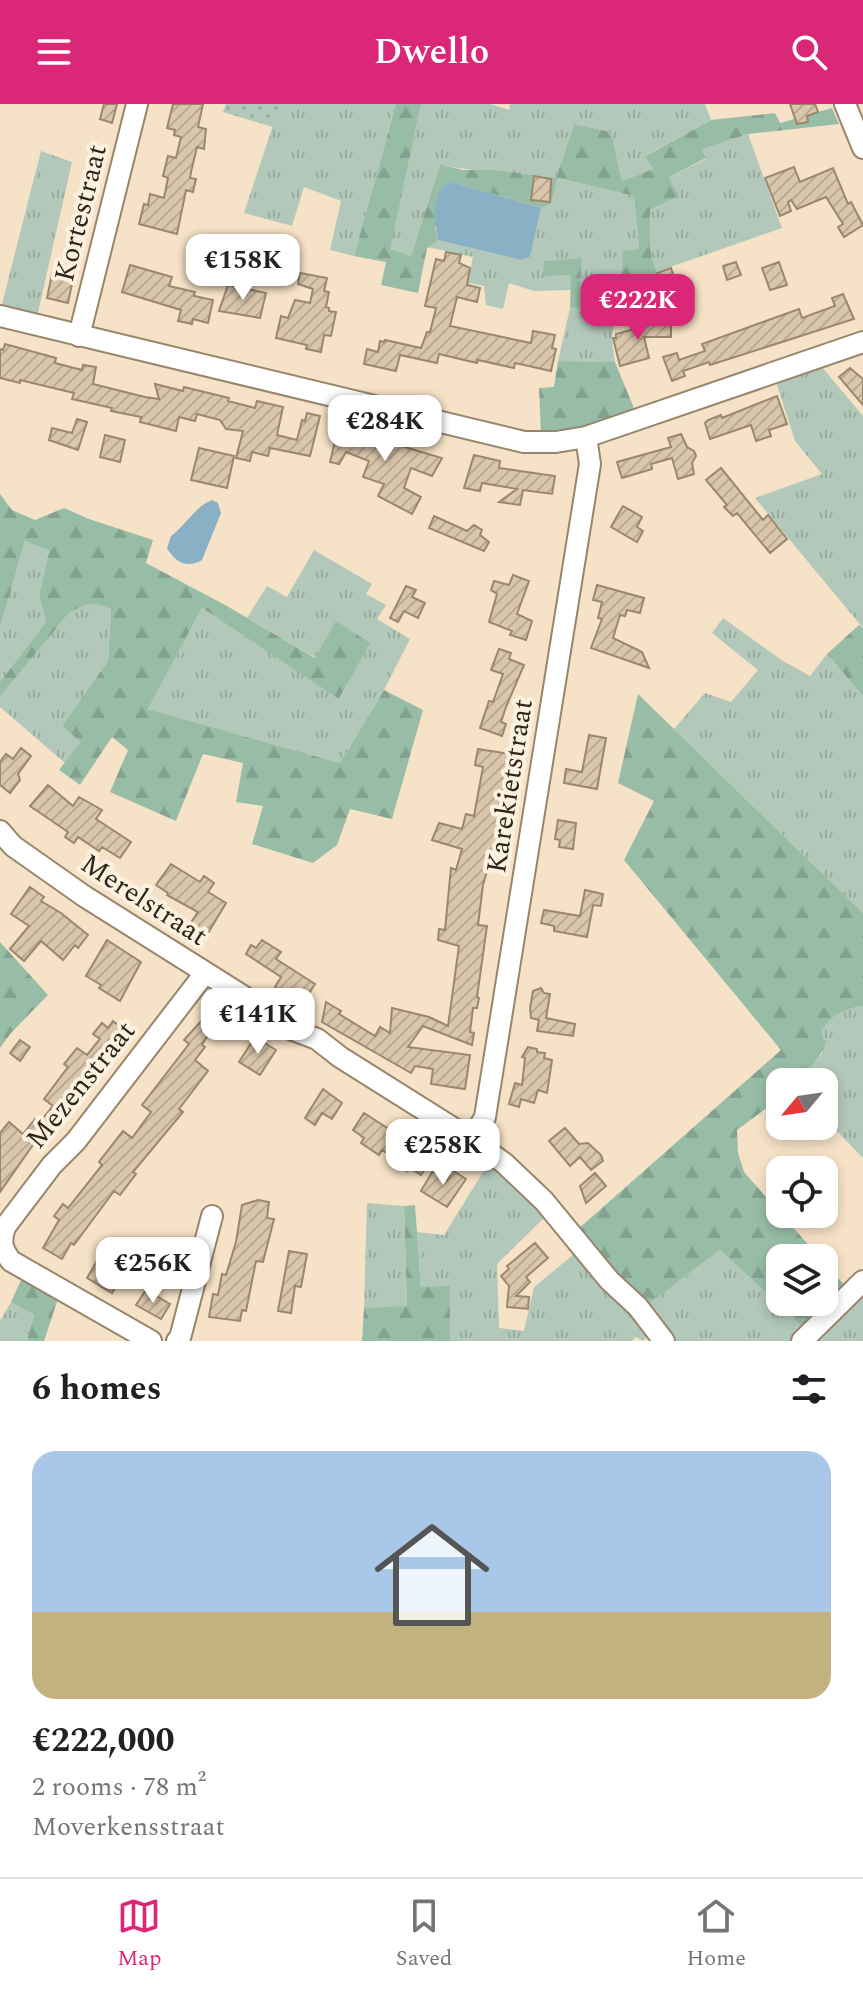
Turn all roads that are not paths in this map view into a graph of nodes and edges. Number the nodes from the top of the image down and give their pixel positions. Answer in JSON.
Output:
{"nodes":[{"id":1,"x":137,"y":104,"type":"edge"},
{"id":2,"x":845,"y":104,"type":"edge"},
{"id":3,"x":863,"y":148,"type":"edge"},
{"id":4,"x":0,"y":316,"type":"edge"},
{"id":5,"x":79,"y":336,"type":"junction"},
{"id":6,"x":863,"y":342,"type":"edge"},
{"id":7,"x":586,"y":437,"type":"junction"},
{"id":8,"x":0,"y":831,"type":"edge"},
{"id":9,"x":205,"y":973,"type":"junction"},
{"id":10,"x":472,"y":1140,"type":"junction"},
{"id":11,"x":212,"y":1216,"type":"dead end"},
{"id":12,"x":863,"y":1281,"type":"edge"},
{"id":13,"x":151,"y":1341,"type":"edge"},
{"id":14,"x":177,"y":1341,"type":"edge"},
{"id":15,"x":664,"y":1341,"type":"edge"},
{"id":16,"x":802,"y":1341,"type":"edge"}],
"edges":[{"from":1,"to":5,"type":"street","name":"Kortestraat"},
{"from":2,"to":3,"type":"street"},
{"from":4,"to":5,"type":"street"},
{"from":5,"to":7,"type":"street"},
{"from":6,"to":7,"type":"street"},
{"from":7,"to":10,"type":"street","name":"Karekietstraat"},
{"from":8,"to":9,"type":"street","name":"Merelstraat"},
{"from":9,"to":10,"type":"street","name":"Merelstraat"},
{"from":9,"to":13,"type":"street","name":"Mezenstraat"},
{"from":10,"to":15,"type":"street","name":"Merelstraat"},
{"from":11,"to":14,"type":"street"},
{"from":12,"to":16,"type":"street"}]}
